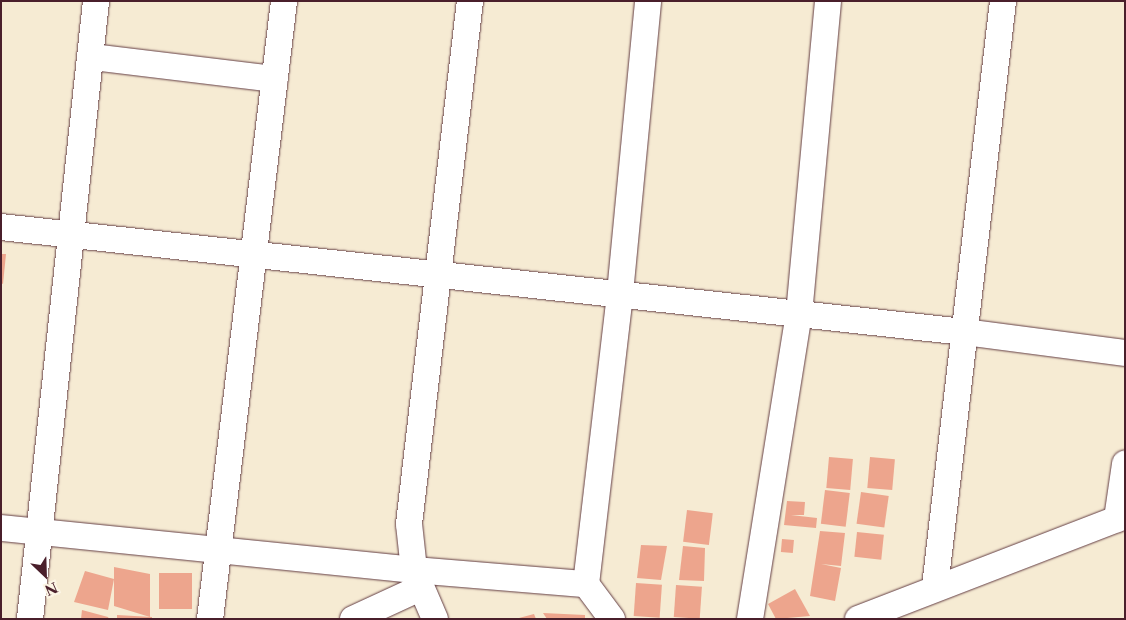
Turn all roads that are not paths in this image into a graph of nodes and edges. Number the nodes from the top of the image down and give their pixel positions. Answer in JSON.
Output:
{"nodes":[{"id":1,"x":96,"y":1,"type":"edge"},
{"id":2,"x":284,"y":1,"type":"edge"},
{"id":3,"x":470,"y":1,"type":"edge"},
{"id":4,"x":648,"y":1,"type":"edge"},
{"id":5,"x":828,"y":1,"type":"edge"},
{"id":6,"x":1003,"y":1,"type":"edge"},
{"id":7,"x":92,"y":57,"type":"junction"},
{"id":8,"x":275,"y":79,"type":"junction"},
{"id":9,"x":1,"y":227,"type":"edge"},
{"id":10,"x":69,"y":236,"type":"junction"},
{"id":11,"x":254,"y":253,"type":"junction"},
{"id":12,"x":439,"y":273,"type":"junction"},
{"id":13,"x":620,"y":294,"type":"junction"},
{"id":14,"x":799,"y":314,"type":"junction"},
{"id":15,"x":964,"y":332,"type":"junction"},
{"id":16,"x":1125,"y":353,"type":"edge"},
{"id":17,"x":1125,"y":464,"type":"edge"},
{"id":18,"x":1122,"y":518,"type":"edge"},
{"id":19,"x":1,"y":528,"type":"edge"},
{"id":20,"x":41,"y":532,"type":"junction"},
{"id":21,"x":216,"y":548,"type":"junction"},
{"id":22,"x":417,"y":579,"type":"junction"},
{"id":23,"x":586,"y":584,"type":"junction"},
{"id":24,"x":935,"y":587,"type":"junction"},
{"id":25,"x":30,"y":619,"type":"edge"},
{"id":26,"x":210,"y":619,"type":"edge"},
{"id":27,"x":353,"y":619,"type":"edge"},
{"id":28,"x":435,"y":619,"type":"edge"},
{"id":29,"x":612,"y":619,"type":"edge"},
{"id":30,"x":750,"y":619,"type":"edge"},
{"id":31,"x":858,"y":619,"type":"edge"}],
"edges":[{"from":1,"to":7,"type":"street"},
{"from":2,"to":8,"type":"street"},
{"from":3,"to":12,"type":"street"},
{"from":4,"to":13,"type":"street"},
{"from":5,"to":14,"type":"street"},
{"from":6,"to":15,"type":"street"},
{"from":7,"to":8,"type":"street"},
{"from":7,"to":10,"type":"street"},
{"from":8,"to":11,"type":"street"},
{"from":9,"to":10,"type":"street"},
{"from":10,"to":11,"type":"street"},
{"from":10,"to":20,"type":"street"},
{"from":11,"to":12,"type":"street"},
{"from":11,"to":21,"type":"street"},
{"from":12,"to":13,"type":"street"},
{"from":12,"to":22,"type":"street"},
{"from":13,"to":14,"type":"street"},
{"from":13,"to":23,"type":"street"},
{"from":14,"to":15,"type":"street"},
{"from":14,"to":30,"type":"street"},
{"from":15,"to":16,"type":"street"},
{"from":15,"to":24,"type":"street"},
{"from":17,"to":18,"type":"street"},
{"from":18,"to":24,"type":"street"},
{"from":19,"to":20,"type":"street"},
{"from":20,"to":21,"type":"street"},
{"from":20,"to":25,"type":"street"},
{"from":21,"to":22,"type":"street"},
{"from":21,"to":26,"type":"street"},
{"from":22,"to":23,"type":"street"},
{"from":22,"to":27,"type":"street"},
{"from":22,"to":28,"type":"street"},
{"from":23,"to":29,"type":"street"},
{"from":24,"to":31,"type":"street"}]}
